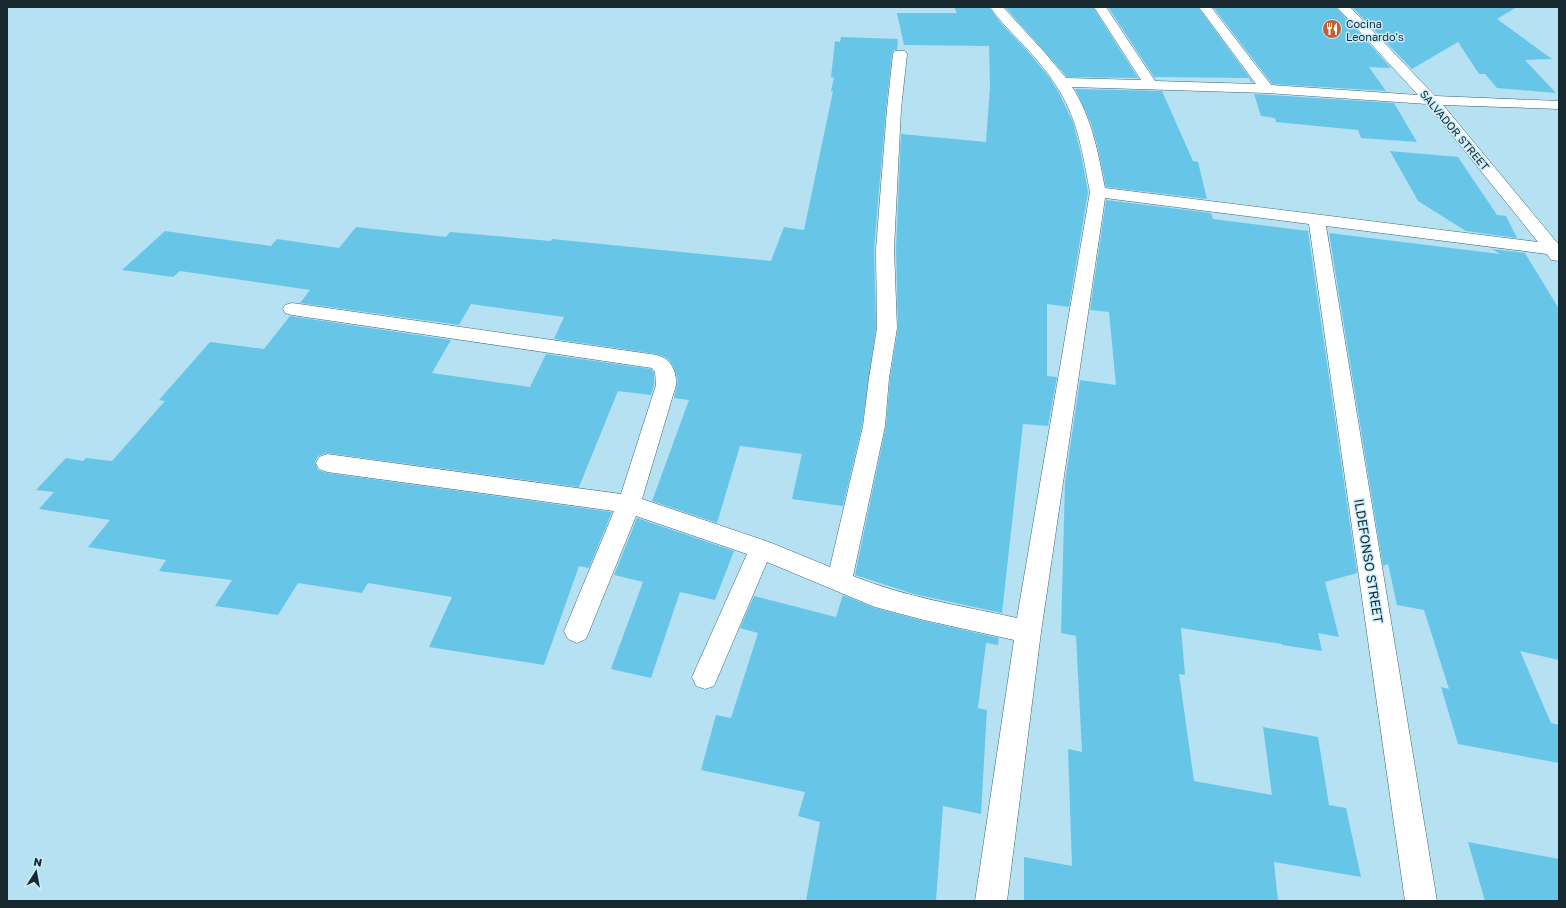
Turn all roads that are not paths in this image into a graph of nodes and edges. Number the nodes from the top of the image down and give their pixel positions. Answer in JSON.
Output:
{"nodes":[{"id":1,"x":996,"y":7,"type":"edge"},
{"id":2,"x":1100,"y":7,"type":"edge"},
{"id":3,"x":1205,"y":7,"type":"edge"},
{"id":4,"x":1343,"y":7,"type":"edge"},
{"id":5,"x":900,"y":54,"type":"dead end"},
{"id":6,"x":1062,"y":82,"type":"junction"},
{"id":7,"x":1151,"y":85,"type":"junction"},
{"id":8,"x":1266,"y":89,"type":"junction"},
{"id":9,"x":1432,"y":100,"type":"junction"},
{"id":10,"x":1559,"y":105,"type":"edge"},
{"id":11,"x":1098,"y":192,"type":"junction"},
{"id":12,"x":1317,"y":220,"type":"junction"},
{"id":13,"x":1558,"y":254,"type":"edge"},
{"id":14,"x":292,"y":309,"type":"dead end"},
{"id":15,"x":327,"y":463,"type":"dead end"},
{"id":16,"x":629,"y":504,"type":"junction"},
{"id":17,"x":761,"y":549,"type":"junction"},
{"id":18,"x":838,"y":581,"type":"junction"},
{"id":19,"x":577,"y":631,"type":"dead end"},
{"id":20,"x":1028,"y":632,"type":"junction"},
{"id":21,"x":705,"y":677,"type":"dead end"},
{"id":22,"x":991,"y":901,"type":"edge"},
{"id":23,"x":1421,"y":901,"type":"edge"}],
"edges":[{"from":1,"to":6,"type":"street"},
{"from":2,"to":7,"type":"street"},
{"from":3,"to":8,"type":"street"},
{"from":4,"to":9,"type":"street","name":"SALVADOR STREET"},
{"from":5,"to":18,"type":"street"},
{"from":6,"to":7,"type":"street"},
{"from":6,"to":11,"type":"street"},
{"from":7,"to":8,"type":"street"},
{"from":8,"to":9,"type":"street"},
{"from":9,"to":10,"type":"street"},
{"from":9,"to":13,"type":"street","name":"SALVADOR STREET"},
{"from":11,"to":12,"type":"street"},
{"from":11,"to":20,"type":"street"},
{"from":12,"to":13,"type":"street"},
{"from":12,"to":23,"type":"street","name":"ILDEFONSO STREET"},
{"from":14,"to":16,"type":"street"},
{"from":15,"to":16,"type":"street"},
{"from":16,"to":17,"type":"street"},
{"from":16,"to":19,"type":"street"},
{"from":17,"to":18,"type":"street"},
{"from":17,"to":21,"type":"street"},
{"from":18,"to":20,"type":"street"},
{"from":20,"to":22,"type":"street"}]}
